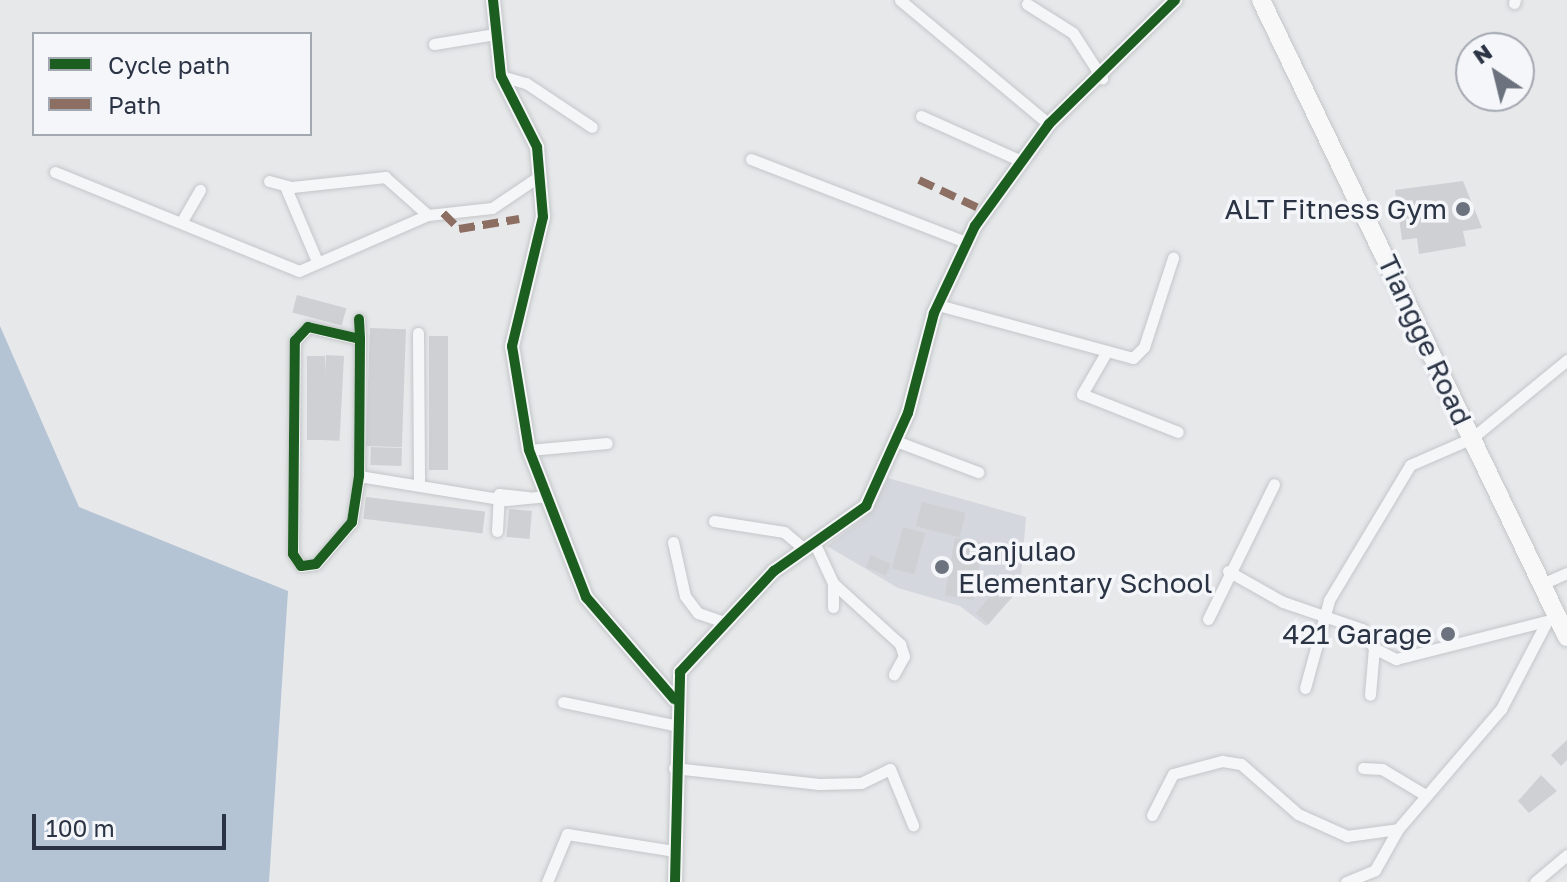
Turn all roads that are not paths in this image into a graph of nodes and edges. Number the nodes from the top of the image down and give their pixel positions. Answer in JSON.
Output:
{"nodes":[{"id":1,"x":493,"y":0,"type":"edge"},
{"id":2,"x":900,"y":0,"type":"edge"},
{"id":3,"x":1175,"y":0,"type":"edge"},
{"id":4,"x":1261,"y":0,"type":"edge"},
{"id":5,"x":1027,"y":4,"type":"dead end"},
{"id":6,"x":495,"y":34,"type":"junction"},
{"id":7,"x":434,"y":44,"type":"dead end"},
{"id":8,"x":501,"y":76,"type":"junction"},
{"id":9,"x":1103,"y":79,"type":"junction"},
{"id":10,"x":921,"y":116,"type":"dead end"},
{"id":11,"x":1049,"y":124,"type":"junction"},
{"id":12,"x":592,"y":127,"type":"dead end"},
{"id":13,"x":751,"y":159,"type":"dead end"},
{"id":14,"x":1021,"y":161,"type":"junction"},
{"id":15,"x":55,"y":172,"type":"dead end"},
{"id":16,"x":538,"y":177,"type":"junction"},
{"id":17,"x":269,"y":181,"type":"dead end"},
{"id":18,"x":285,"y":186,"type":"junction"},
{"id":19,"x":200,"y":190,"type":"dead end"},
{"id":20,"x":428,"y":215,"type":"junction"},
{"id":21,"x":182,"y":221,"type":"junction"},
{"id":22,"x":966,"y":242,"type":"junction"},
{"id":23,"x":1173,"y":258,"type":"dead end"},
{"id":24,"x":316,"y":259,"type":"junction"},
{"id":25,"x":938,"y":305,"type":"junction"},
{"id":26,"x":359,"y":319,"type":"dead end"},
{"id":27,"x":418,"y":333,"type":"dead end"},
{"id":28,"x":360,"y":339,"type":"junction"},
{"id":29,"x":1107,"y":351,"type":"junction"},
{"id":30,"x":1567,"y":360,"type":"edge"},
{"id":31,"x":1178,"y":432,"type":"dead end"},
{"id":32,"x":1472,"y":438,"type":"junction"},
{"id":33,"x":896,"y":441,"type":"junction"},
{"id":34,"x":607,"y":443,"type":"dead end"},
{"id":35,"x":529,"y":450,"type":"junction"},
{"id":36,"x":978,"y":472,"type":"dead end"},
{"id":37,"x":359,"y":476,"type":"junction"},
{"id":38,"x":419,"y":484,"type":"junction"},
{"id":39,"x":1274,"y":484,"type":"dead end"},
{"id":40,"x":499,"y":494,"type":"junction"},
{"id":41,"x":548,"y":496,"type":"junction"},
{"id":42,"x":714,"y":521,"type":"dead end"},
{"id":43,"x":497,"y":531,"type":"dead end"},
{"id":44,"x":673,"y":542,"type":"dead end"},
{"id":45,"x":808,"y":544,"type":"junction"},
{"id":46,"x":1228,"y":571,"type":"junction"},
{"id":47,"x":1567,"y":573,"type":"edge"},
{"id":48,"x":833,"y":583,"type":"junction"},
{"id":49,"x":1542,"y":584,"type":"junction"},
{"id":50,"x":833,"y":607,"type":"dead end"},
{"id":51,"x":1325,"y":611,"type":"junction"},
{"id":52,"x":1208,"y":619,"type":"dead end"},
{"id":53,"x":1552,"y":619,"type":"junction"},
{"id":54,"x":724,"y":622,"type":"junction"},
{"id":55,"x":1567,"y":637,"type":"edge"},
{"id":56,"x":1374,"y":648,"type":"junction"},
{"id":57,"x":894,"y":674,"type":"dead end"},
{"id":58,"x":1305,"y":688,"type":"dead end"},
{"id":59,"x":1370,"y":695,"type":"dead end"},
{"id":60,"x":674,"y":699,"type":"junction"},
{"id":61,"x":563,"y":702,"type":"dead end"},
{"id":62,"x":674,"y":725,"type":"junction"},
{"id":63,"x":674,"y":768,"type":"junction"},
{"id":64,"x":1363,"y":768,"type":"dead end"},
{"id":65,"x":1427,"y":796,"type":"junction"},
{"id":66,"x":1152,"y":815,"type":"dead end"},
{"id":67,"x":913,"y":825,"type":"dead end"},
{"id":68,"x":1398,"y":829,"type":"junction"},
{"id":69,"x":674,"y":851,"type":"junction"},
{"id":70,"x":1567,"y":855,"type":"edge"},
{"id":71,"x":547,"y":882,"type":"edge"},
{"id":72,"x":675,"y":882,"type":"edge"},
{"id":73,"x":1346,"y":882,"type":"edge"},
{"id":74,"x":1535,"y":882,"type":"edge"}],
"edges":[{"from":1,"to":6,"type":"street"},
{"from":2,"to":11,"type":"street"},
{"from":3,"to":9,"type":"street"},
{"from":4,"to":32,"type":"main road","name":"Tiangge Road"},
{"from":5,"to":9,"type":"street"},
{"from":6,"to":7,"type":"street"},
{"from":6,"to":8,"type":"street"},
{"from":8,"to":12,"type":"street"},
{"from":8,"to":16,"type":"street"},
{"from":9,"to":11,"type":"street"},
{"from":10,"to":14,"type":"street"},
{"from":11,"to":14,"type":"street"},
{"from":13,"to":22,"type":"street"},
{"from":14,"to":22,"type":"street"},
{"from":15,"to":21,"type":"street"},
{"from":16,"to":20,"type":"street"},
{"from":16,"to":35,"type":"street"},
{"from":17,"to":18,"type":"street"},
{"from":18,"to":20,"type":"street"},
{"from":18,"to":24,"type":"street"},
{"from":19,"to":21,"type":"street"},
{"from":20,"to":24,"type":"street"},
{"from":21,"to":24,"type":"street"},
{"from":22,"to":25,"type":"street"},
{"from":23,"to":29,"type":"street"},
{"from":25,"to":29,"type":"street"},
{"from":25,"to":33,"type":"street"},
{"from":26,"to":28,"type":"street"},
{"from":27,"to":38,"type":"street"},
{"from":28,"to":37,"type":"street"},
{"from":28,"to":37,"type":"street"},
{"from":29,"to":31,"type":"street"},
{"from":30,"to":32,"type":"street"},
{"from":32,"to":49,"type":"main road","name":"Tiangge Road"},
{"from":32,"to":51,"type":"street"},
{"from":33,"to":36,"type":"street"},
{"from":33,"to":45,"type":"street"},
{"from":34,"to":35,"type":"street"},
{"from":35,"to":41,"type":"street"},
{"from":37,"to":38,"type":"street"},
{"from":38,"to":40,"type":"street"},
{"from":39,"to":46,"type":"street"},
{"from":40,"to":41,"type":"street"},
{"from":40,"to":43,"type":"street"},
{"from":41,"to":60,"type":"street"},
{"from":42,"to":45,"type":"street"},
{"from":44,"to":54,"type":"street"},
{"from":45,"to":48,"type":"street"},
{"from":45,"to":54,"type":"street"},
{"from":46,"to":51,"type":"street"},
{"from":46,"to":52,"type":"street"},
{"from":47,"to":49,"type":"street"},
{"from":48,"to":50,"type":"street"},
{"from":48,"to":57,"type":"street"},
{"from":49,"to":53,"type":"main road","name":"Tiangge Road"},
{"from":51,"to":56,"type":"street"},
{"from":51,"to":58,"type":"street"},
{"from":53,"to":55,"type":"main road","name":"Tiangge Road"},
{"from":53,"to":56,"type":"street"},
{"from":53,"to":65,"type":"street"},
{"from":54,"to":60,"type":"street"},
{"from":56,"to":59,"type":"street"},
{"from":60,"to":62,"type":"street"},
{"from":61,"to":62,"type":"street"},
{"from":62,"to":63,"type":"street"},
{"from":63,"to":67,"type":"street"},
{"from":63,"to":69,"type":"street"},
{"from":64,"to":65,"type":"street"},
{"from":65,"to":68,"type":"street"},
{"from":66,"to":68,"type":"street"},
{"from":68,"to":73,"type":"street"},
{"from":69,"to":71,"type":"street"},
{"from":69,"to":72,"type":"street"},
{"from":70,"to":74,"type":"street"}]}
